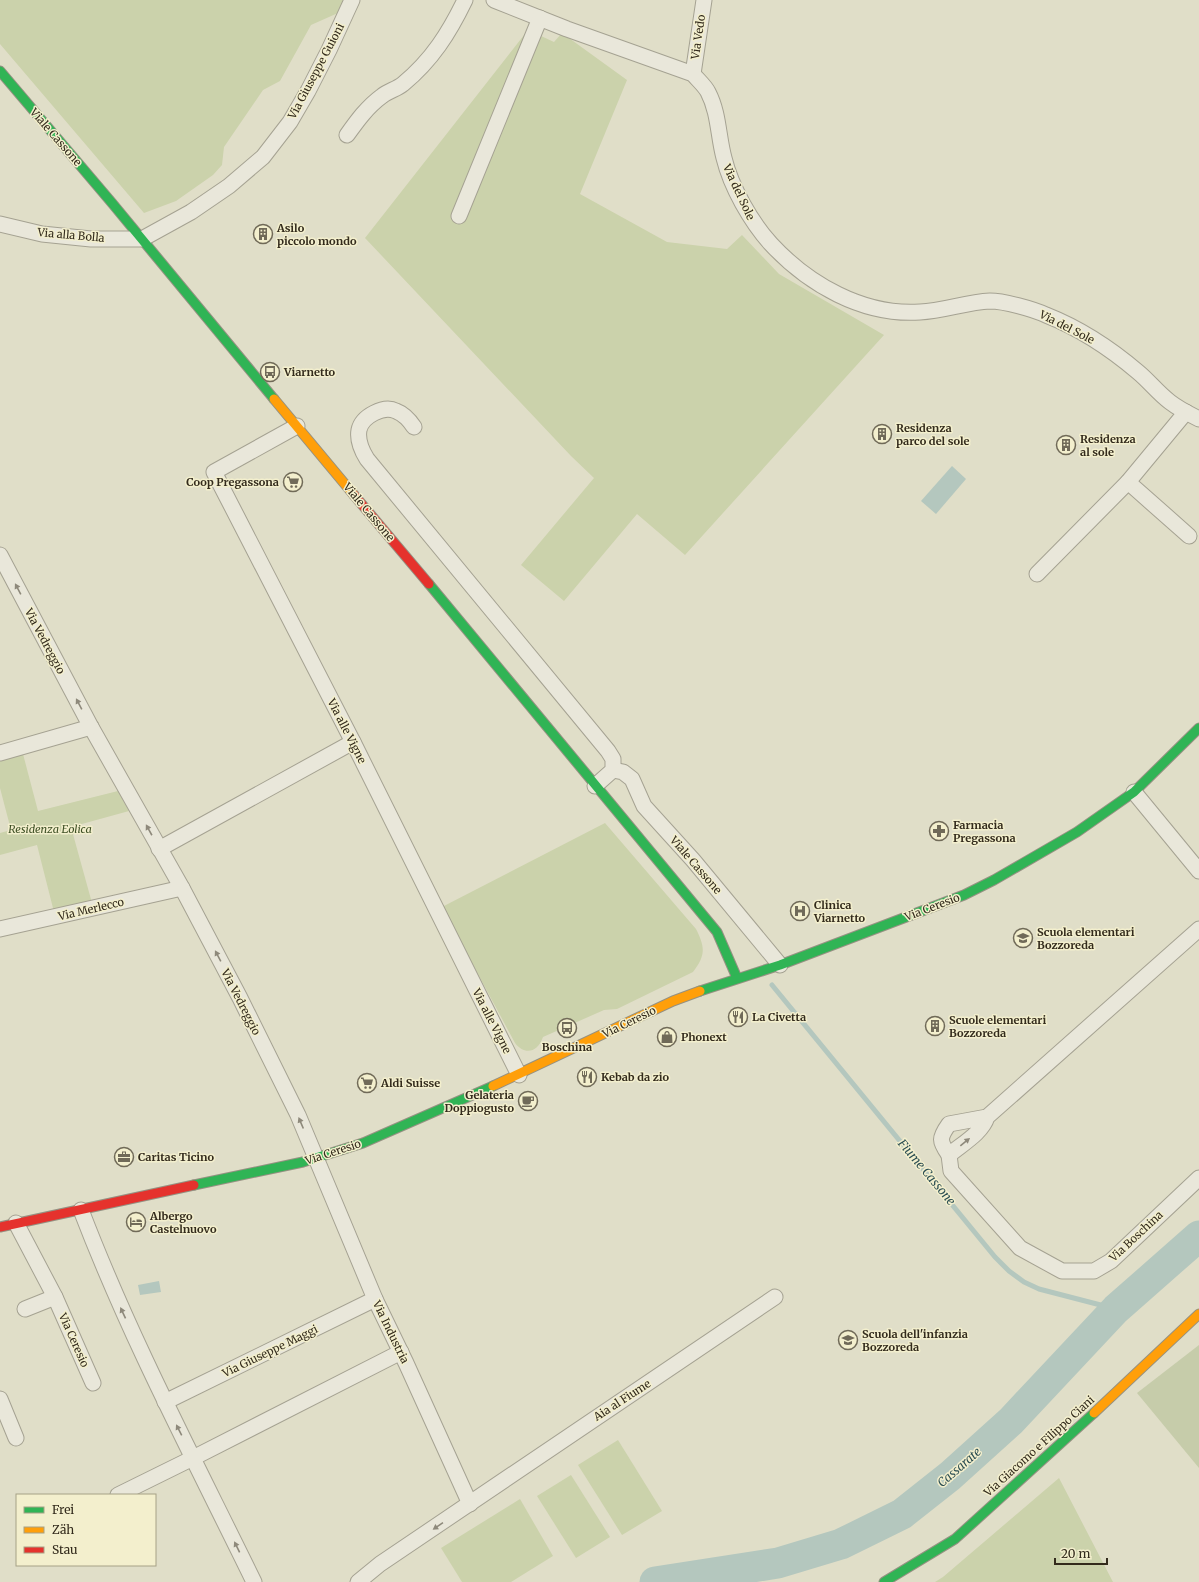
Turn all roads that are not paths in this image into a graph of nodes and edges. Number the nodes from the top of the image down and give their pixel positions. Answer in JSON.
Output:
{"nodes":[{"id":1,"x":352,"y":0,"type":"edge"},
{"id":2,"x":465,"y":0,"type":"edge"},
{"id":3,"x":494,"y":0,"type":"edge"},
{"id":4,"x":704,"y":0,"type":"edge"},
{"id":5,"x":540,"y":18,"type":"junction"},
{"id":6,"x":0,"y":71,"type":"edge"},
{"id":7,"x":693,"y":74,"type":"junction"},
{"id":8,"x":347,"y":135,"type":"dead end"},
{"id":9,"x":459,"y":216,"type":"dead end"},
{"id":10,"x":0,"y":224,"type":"edge"},
{"id":11,"x":142,"y":239,"type":"junction"},
{"id":12,"x":1193,"y":416,"type":"edge"},
{"id":13,"x":297,"y":426,"type":"junction"},
{"id":14,"x":414,"y":427,"type":"dead end"},
{"id":15,"x":1128,"y":482,"type":"junction"},
{"id":16,"x":1189,"y":536,"type":"dead end"},
{"id":17,"x":0,"y":555,"type":"edge"},
{"id":18,"x":1037,"y":574,"type":"dead end"},
{"id":19,"x":91,"y":727,"type":"junction"},
{"id":20,"x":1199,"y":728,"type":"edge"},
{"id":21,"x":353,"y":742,"type":"junction"},
{"id":22,"x":0,"y":753,"type":"edge"},
{"id":23,"x":613,"y":770,"type":"junction"},
{"id":24,"x":595,"y":786,"type":"junction"},
{"id":25,"x":1134,"y":792,"type":"junction"},
{"id":26,"x":159,"y":849,"type":"junction"},
{"id":27,"x":1199,"y":871,"type":"edge"},
{"id":28,"x":182,"y":888,"type":"junction"},
{"id":29,"x":0,"y":929,"type":"edge"},
{"id":30,"x":1199,"y":929,"type":"edge"},
{"id":31,"x":780,"y":965,"type":"junction"},
{"id":32,"x":737,"y":978,"type":"junction"},
{"id":33,"x":519,"y":1075,"type":"junction"},
{"id":34,"x":987,"y":1117,"type":"junction"},
{"id":35,"x":949,"y":1154,"type":"junction"},
{"id":36,"x":316,"y":1158,"type":"junction"},
{"id":37,"x":1199,"y":1178,"type":"edge"},
{"id":38,"x":81,"y":1210,"type":"junction"},
{"id":39,"x":16,"y":1223,"type":"junction"},
{"id":40,"x":0,"y":1227,"type":"edge"},
{"id":41,"x":775,"y":1297,"type":"dead end"},
{"id":42,"x":55,"y":1298,"type":"junction"},
{"id":43,"x":375,"y":1299,"type":"junction"},
{"id":44,"x":25,"y":1309,"type":"dead end"},
{"id":45,"x":1199,"y":1314,"type":"edge"},
{"id":46,"x":401,"y":1352,"type":"junction"},
{"id":47,"x":93,"y":1383,"type":"dead end"},
{"id":48,"x":0,"y":1399,"type":"edge"},
{"id":49,"x":165,"y":1402,"type":"junction"},
{"id":50,"x":16,"y":1438,"type":"dead end"},
{"id":51,"x":193,"y":1458,"type":"junction"},
{"id":52,"x":120,"y":1494,"type":"edge"},
{"id":53,"x":470,"y":1504,"type":"junction"},
{"id":54,"x":254,"y":1582,"type":"edge"},
{"id":55,"x":358,"y":1582,"type":"edge"},
{"id":56,"x":884,"y":1582,"type":"edge"}],
"edges":[{"from":1,"to":11,"type":"street","name":"Via Giuseppe Guioni"},
{"from":2,"to":8,"type":"street"},
{"from":3,"to":5,"type":"street","name":"Via del Sole"},
{"from":4,"to":7,"type":"street","name":"Via Vedo"},
{"from":5,"to":7,"type":"street","name":"Via del Sole"},
{"from":5,"to":9,"type":"street"},
{"from":6,"to":11,"type":"main road","name":"Viale Cassone"},
{"from":7,"to":12,"type":"street","name":"Via del Sole"},
{"from":10,"to":11,"type":"street","name":"Via alla Bolla"},
{"from":11,"to":13,"type":"main road","name":"Viale Cassone"},
{"from":12,"to":15,"type":"street","name":"Via del Sole"},
{"from":13,"to":21,"type":"street","name":"Via alle Vigne"},
{"from":13,"to":24,"type":"main road","name":"Viale Cassone"},
{"from":14,"to":23,"type":"street"},
{"from":15,"to":16,"type":"street"},
{"from":15,"to":18,"type":"street","name":"Via del Sole"},
{"from":19,"to":17,"type":"street","name":"Via Vedreggio","one_way":true},
{"from":19,"to":22,"type":"street"},
{"from":26,"to":19,"type":"street","name":"Via Vedreggio","one_way":true},
{"from":20,"to":25,"type":"main road","name":"Via Ceresio"},
{"from":21,"to":26,"type":"street"},
{"from":21,"to":33,"type":"street","name":"Via alle Vigne"},
{"from":23,"to":24,"type":"street"},
{"from":23,"to":31,"type":"street","name":"Viale Cassone"},
{"from":24,"to":32,"type":"main road","name":"Viale Cassone"},
{"from":25,"to":27,"type":"street"},
{"from":25,"to":31,"type":"main road","name":"Via Ceresio"},
{"from":26,"to":28,"type":"street","name":"Via Vedreggio"},
{"from":28,"to":29,"type":"street","name":"Via Merlecco"},
{"from":36,"to":28,"type":"street","name":"Via Vedreggio","one_way":true},
{"from":30,"to":34,"type":"street"},
{"from":31,"to":32,"type":"main road","name":"Via Ceresio"},
{"from":32,"to":33,"type":"main road","name":"Via Ceresio"},
{"from":33,"to":36,"type":"main road","name":"Via Ceresio"},
{"from":35,"to":34,"type":"street","one_way":true},
{"from":34,"to":35,"type":"street","name":"Via Boschina"},
{"from":35,"to":37,"type":"street","name":"Via Boschina"},
{"from":36,"to":38,"type":"main road","name":"Via Ceresio"},
{"from":36,"to":43,"type":"street","name":"Via Industria"},
{"from":38,"to":39,"type":"main road","name":"Via Ceresio"},
{"from":49,"to":38,"type":"street","one_way":true},
{"from":39,"to":40,"type":"main road","name":"Via Ceresio"},
{"from":39,"to":42,"type":"street","name":"Via Ceresio"},
{"from":41,"to":53,"type":"street","name":"Aia al Fiume"},
{"from":42,"to":44,"type":"street"},
{"from":42,"to":47,"type":"street","name":"Via Ceresio"},
{"from":43,"to":46,"type":"street","name":"Via Industria"},
{"from":43,"to":49,"type":"street","name":"Via Giuseppe Maggi"},
{"from":45,"to":56,"type":"main road","name":"Via Giacomo e Filippo Ciani"},
{"from":46,"to":51,"type":"street"},
{"from":46,"to":53,"type":"street","name":"Via Industria"},
{"from":48,"to":50,"type":"street"},
{"from":51,"to":49,"type":"street","one_way":true},
{"from":51,"to":52,"type":"street"},
{"from":54,"to":51,"type":"street","one_way":true},
{"from":53,"to":55,"type":"street","one_way":true}]}
